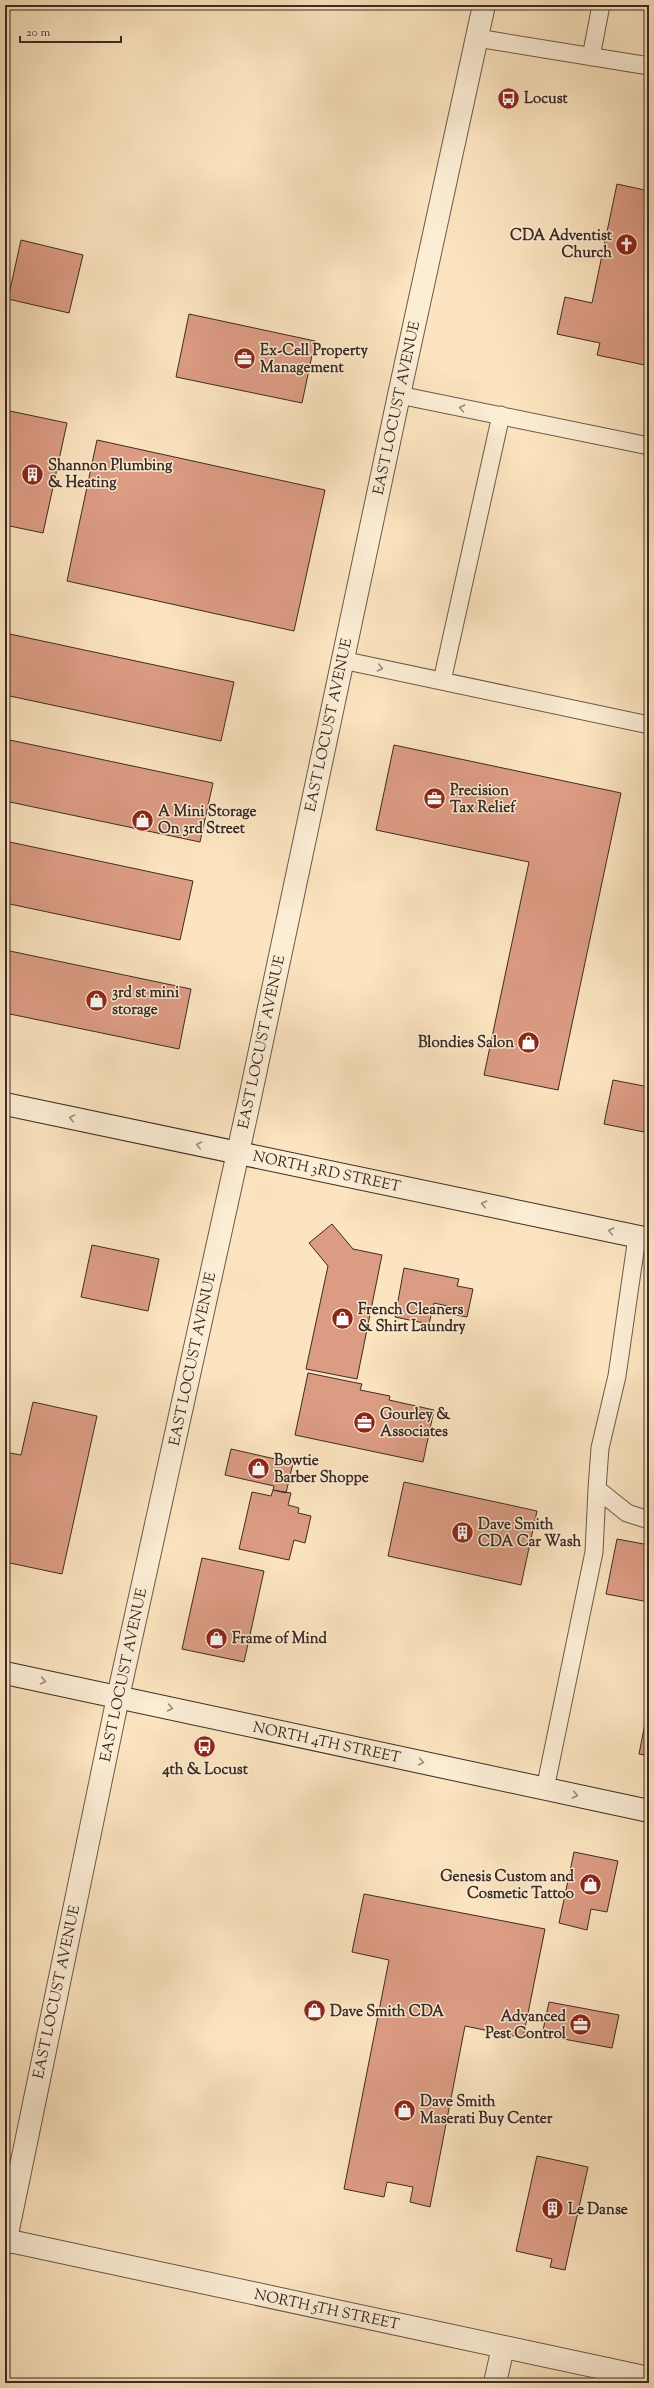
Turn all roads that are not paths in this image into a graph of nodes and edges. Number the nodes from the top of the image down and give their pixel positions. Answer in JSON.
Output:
{"nodes":[{"id":1,"x":484,"y":5,"type":"edge"},
{"id":2,"x":601,"y":5,"type":"edge"},
{"id":3,"x":477,"y":38,"type":"junction"},
{"id":4,"x":591,"y":56,"type":"junction"},
{"id":5,"x":649,"y":66,"type":"edge"},
{"id":6,"x":399,"y":395,"type":"junction"},
{"id":7,"x":500,"y":415,"type":"junction"},
{"id":8,"x":649,"y":446,"type":"edge"},
{"id":9,"x":342,"y":660,"type":"junction"},
{"id":10,"x":442,"y":681,"type":"junction"},
{"id":11,"x":649,"y":725,"type":"edge"},
{"id":12,"x":5,"y":1104,"type":"edge"},
{"id":13,"x":237,"y":1152,"type":"junction"},
{"id":14,"x":643,"y":1238,"type":"edge"},
{"id":15,"x":597,"y":1489,"type":"junction"},
{"id":16,"x":649,"y":1520,"type":"edge"},
{"id":17,"x":5,"y":1673,"type":"edge"},
{"id":18,"x":118,"y":1697,"type":"junction"},
{"id":19,"x":545,"y":1789,"type":"junction"},
{"id":20,"x":649,"y":1811,"type":"edge"},
{"id":21,"x":5,"y":2242,"type":"edge"},
{"id":22,"x":503,"y":2347,"type":"junction"},
{"id":23,"x":649,"y":2378,"type":"edge"},
{"id":24,"x":495,"y":2383,"type":"edge"}],
"edges":[{"from":1,"to":3,"type":"street","name":"EAST LOCUST AVENUE"},
{"from":2,"to":4,"type":"lane"},
{"from":3,"to":4,"type":"lane"},
{"from":3,"to":6,"type":"street","name":"EAST LOCUST AVENUE"},
{"from":4,"to":5,"type":"lane"},
{"from":7,"to":6,"type":"lane","one_way":true},
{"from":6,"to":9,"type":"street","name":"EAST LOCUST AVENUE"},
{"from":7,"to":8,"type":"lane"},
{"from":7,"to":10,"type":"lane"},
{"from":9,"to":10,"type":"lane","one_way":true},
{"from":9,"to":13,"type":"street","name":"EAST LOCUST AVENUE"},
{"from":10,"to":11,"type":"lane"},
{"from":13,"to":12,"type":"street","name":"NORTH 3RD STREET","one_way":true},
{"from":14,"to":13,"type":"street","name":"NORTH 3RD STREET","one_way":true},
{"from":13,"to":18,"type":"street","name":"EAST LOCUST AVENUE"},
{"from":14,"to":15,"type":"lane"},
{"from":15,"to":16,"type":"lane"},
{"from":15,"to":19,"type":"lane"},
{"from":17,"to":18,"type":"street","name":"NORTH 4TH STREET","one_way":true},
{"from":18,"to":19,"type":"street","name":"NORTH 4TH STREET","one_way":true},
{"from":18,"to":21,"type":"street","name":"EAST LOCUST AVENUE"},
{"from":19,"to":20,"type":"street","name":"NORTH 4TH STREET","one_way":true},
{"from":21,"to":22,"type":"street","name":"NORTH 5TH STREET"},
{"from":22,"to":23,"type":"street","name":"NORTH 5TH STREET"},
{"from":22,"to":24,"type":"street"}]}
